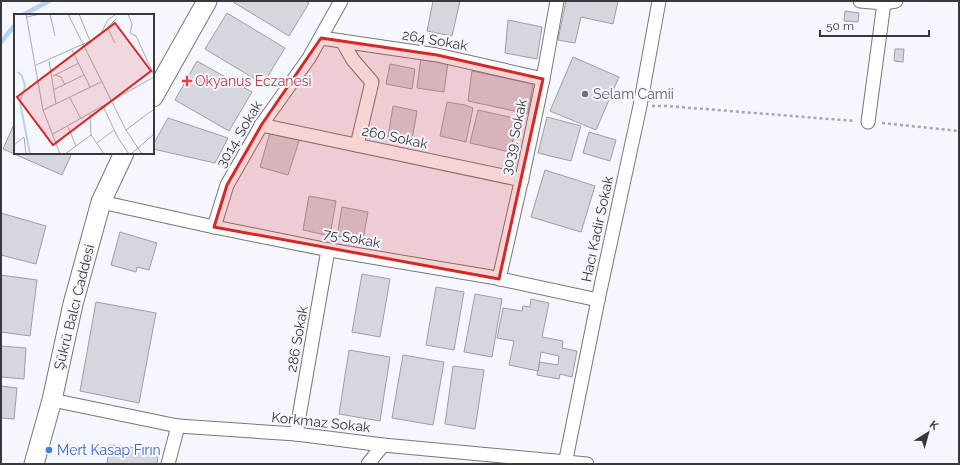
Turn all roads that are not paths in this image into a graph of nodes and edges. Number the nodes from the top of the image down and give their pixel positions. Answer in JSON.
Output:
{"nodes":[{"id":1,"x":207,"y":1,"type":"edge"},
{"id":2,"x":341,"y":1,"type":"edge"},
{"id":3,"x":557,"y":1,"type":"edge"},
{"id":4,"x":658,"y":1,"type":"edge"},
{"id":5,"x":860,"y":1,"type":"edge"},
{"id":6,"x":890,"y":2,"type":"edge"},
{"id":7,"x":321,"y":38,"type":"junction"},
{"id":8,"x":342,"y":41,"type":"junction"},
{"id":9,"x":543,"y":79,"type":"junction"},
{"id":10,"x":154,"y":95,"type":"edge"},
{"id":11,"x":868,"y":122,"type":"road end"},
{"id":12,"x":261,"y":125,"type":"junction"},
{"id":13,"x":357,"y":145,"type":"junction"},
{"id":14,"x":124,"y":154,"type":"edge"},
{"id":15,"x":522,"y":180,"type":"junction"},
{"id":16,"x":102,"y":202,"type":"junction"},
{"id":17,"x":214,"y":227,"type":"junction"},
{"id":18,"x":328,"y":250,"type":"junction"},
{"id":19,"x":499,"y":279,"type":"junction"},
{"id":20,"x":598,"y":300,"type":"junction"},
{"id":21,"x":52,"y":400,"type":"junction"},
{"id":22,"x":178,"y":426,"type":"junction"},
{"id":23,"x":296,"y":434,"type":"junction"},
{"id":24,"x":382,"y":445,"type":"junction"},
{"id":25,"x":493,"y":459,"type":"edge"},
{"id":26,"x":565,"y":463,"type":"edge"},
{"id":27,"x":34,"y":464,"type":"edge"},
{"id":28,"x":168,"y":464,"type":"edge"},
{"id":29,"x":368,"y":464,"type":"edge"},
{"id":30,"x":587,"y":464,"type":"edge"}],
"edges":[{"from":1,"to":10,"type":"street"},
{"from":2,"to":7,"type":"street","name":"3014. Sokak"},
{"from":3,"to":9,"type":"street","name":"3039. Sokak"},
{"from":4,"to":20,"type":"street","name":"Hacı Kadir Sokak"},
{"from":5,"to":6,"type":"street"},
{"from":6,"to":11,"type":"street"},
{"from":7,"to":8,"type":"street","name":"264 Sokak"},
{"from":7,"to":12,"type":"street","name":"3014. Sokak"},
{"from":8,"to":9,"type":"street","name":"264 Sokak"},
{"from":8,"to":13,"type":"street"},
{"from":9,"to":15,"type":"street","name":"3039. Sokak"},
{"from":12,"to":13,"type":"street","name":"260 Sokak"},
{"from":12,"to":17,"type":"street","name":"3014. Sokak"},
{"from":13,"to":15,"type":"street","name":"260 Sokak"},
{"from":14,"to":16,"type":"street","name":"Şükrü Balcı Caddesi"},
{"from":15,"to":19,"type":"street","name":"3039. Sokak"},
{"from":16,"to":17,"type":"street","name":"75 Sokak"},
{"from":16,"to":21,"type":"street","name":"Şükrü Balcı Caddesi"},
{"from":17,"to":18,"type":"street","name":"75 Sokak"},
{"from":18,"to":19,"type":"street","name":"75 Sokak"},
{"from":18,"to":23,"type":"street","name":"286 Sokak"},
{"from":19,"to":20,"type":"street","name":"75 Sokak"},
{"from":20,"to":26,"type":"street","name":"Hacı Kadir Sokak"},
{"from":21,"to":22,"type":"street","name":"Korkmaz Sokak"},
{"from":21,"to":27,"type":"street","name":"Şükrü Balcı Caddesi"},
{"from":22,"to":23,"type":"street","name":"Korkmaz Sokak"},
{"from":22,"to":28,"type":"street"},
{"from":23,"to":24,"type":"street","name":"Korkmaz Sokak"},
{"from":24,"to":25,"type":"street","name":"Korkmaz Sokak"},
{"from":24,"to":29,"type":"street"},
{"from":25,"to":26,"type":"street","name":"Korkmaz Sokak"},
{"from":26,"to":30,"type":"street","name":"Korkmaz Sokak"}]}
